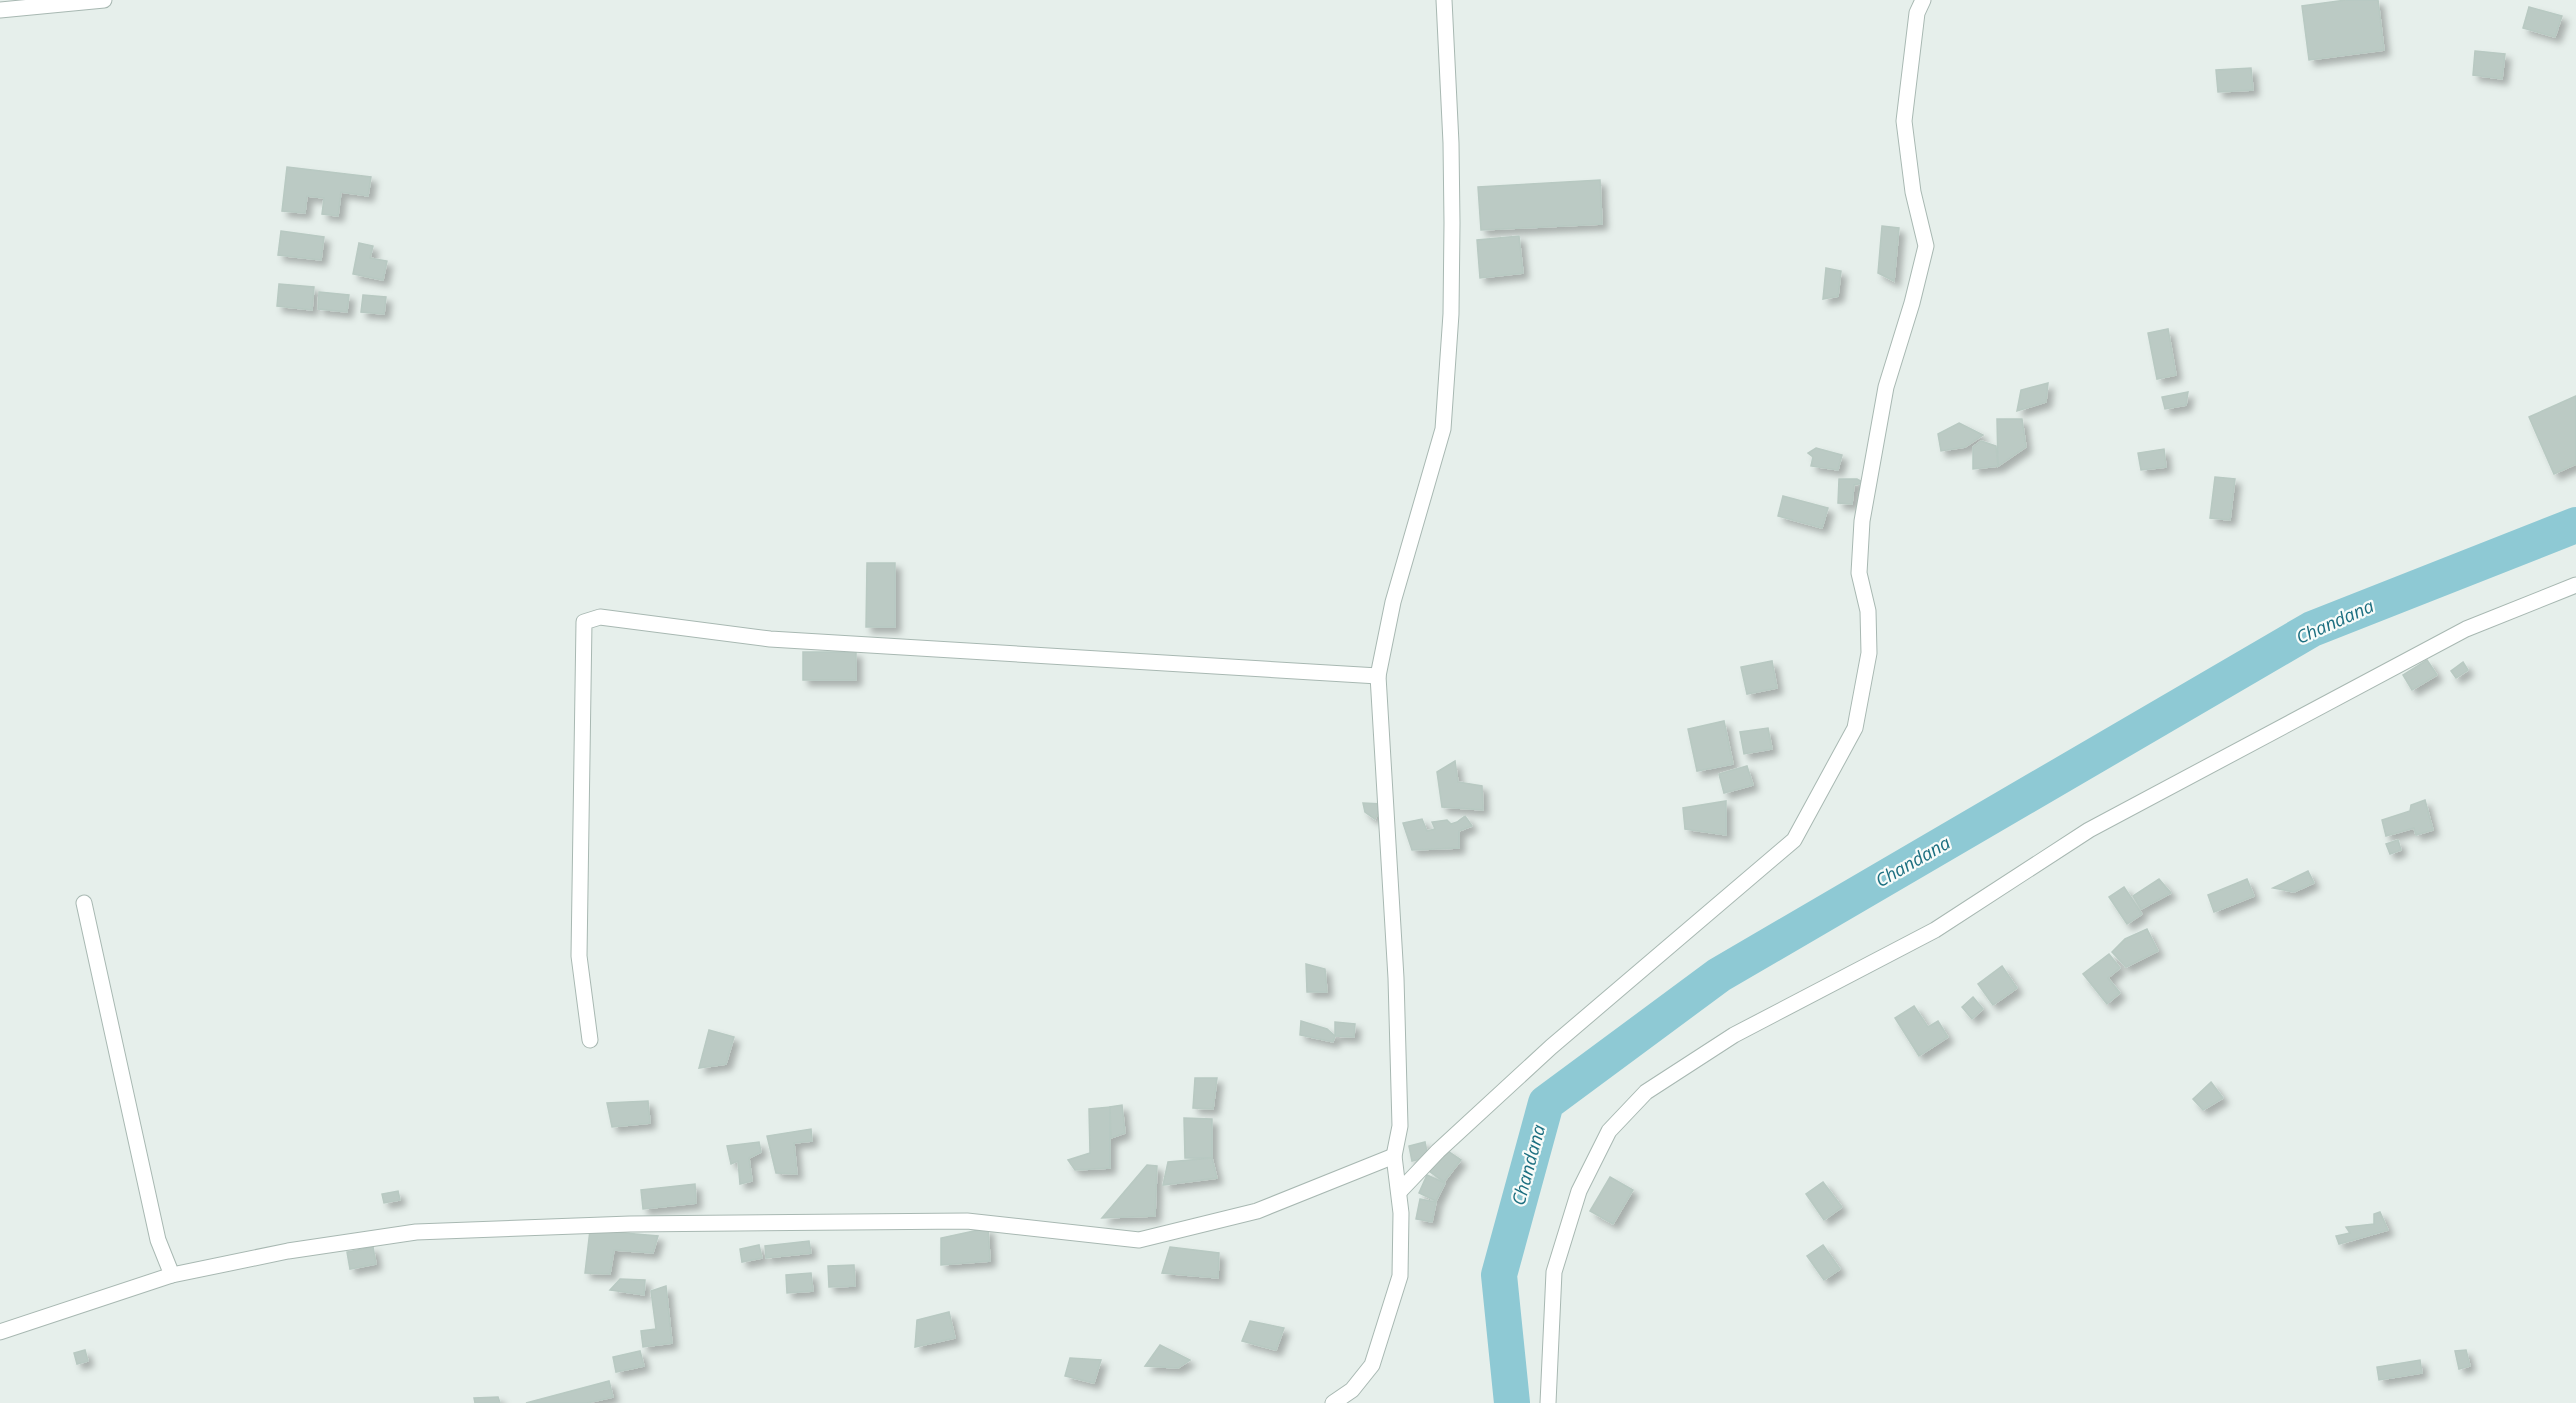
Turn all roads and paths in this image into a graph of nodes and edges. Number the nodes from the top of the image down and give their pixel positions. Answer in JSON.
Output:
{"nodes":[{"id":1,"x":104,"y":0,"type":"edge"},
{"id":2,"x":1444,"y":0,"type":"edge"},
{"id":3,"x":1923,"y":0,"type":"edge"},
{"id":4,"x":0,"y":10,"type":"edge"},
{"id":5,"x":2576,"y":585,"type":"edge"},
{"id":6,"x":1378,"y":676,"type":"junction"},
{"id":7,"x":84,"y":903,"type":"dead end"},
{"id":8,"x":590,"y":1040,"type":"dead end"},
{"id":9,"x":1395,"y":1156,"type":"junction"},
{"id":10,"x":1399,"y":1192,"type":"junction"},
{"id":11,"x":172,"y":1275,"type":"junction"},
{"id":12,"x":0,"y":1332,"type":"edge"},
{"id":13,"x":1333,"y":1403,"type":"edge"},
{"id":14,"x":1548,"y":1403,"type":"edge"}],
"edges":[{"from":1,"to":4,"type":"street"},
{"from":2,"to":6,"type":"street"},
{"from":3,"to":10,"type":"street"},
{"from":5,"to":14,"type":"street"},
{"from":6,"to":8,"type":"street"},
{"from":6,"to":9,"type":"street"},
{"from":7,"to":11,"type":"street"},
{"from":9,"to":10,"type":"street"},
{"from":9,"to":11,"type":"street"},
{"from":10,"to":13,"type":"street"},
{"from":11,"to":12,"type":"street"}]}
